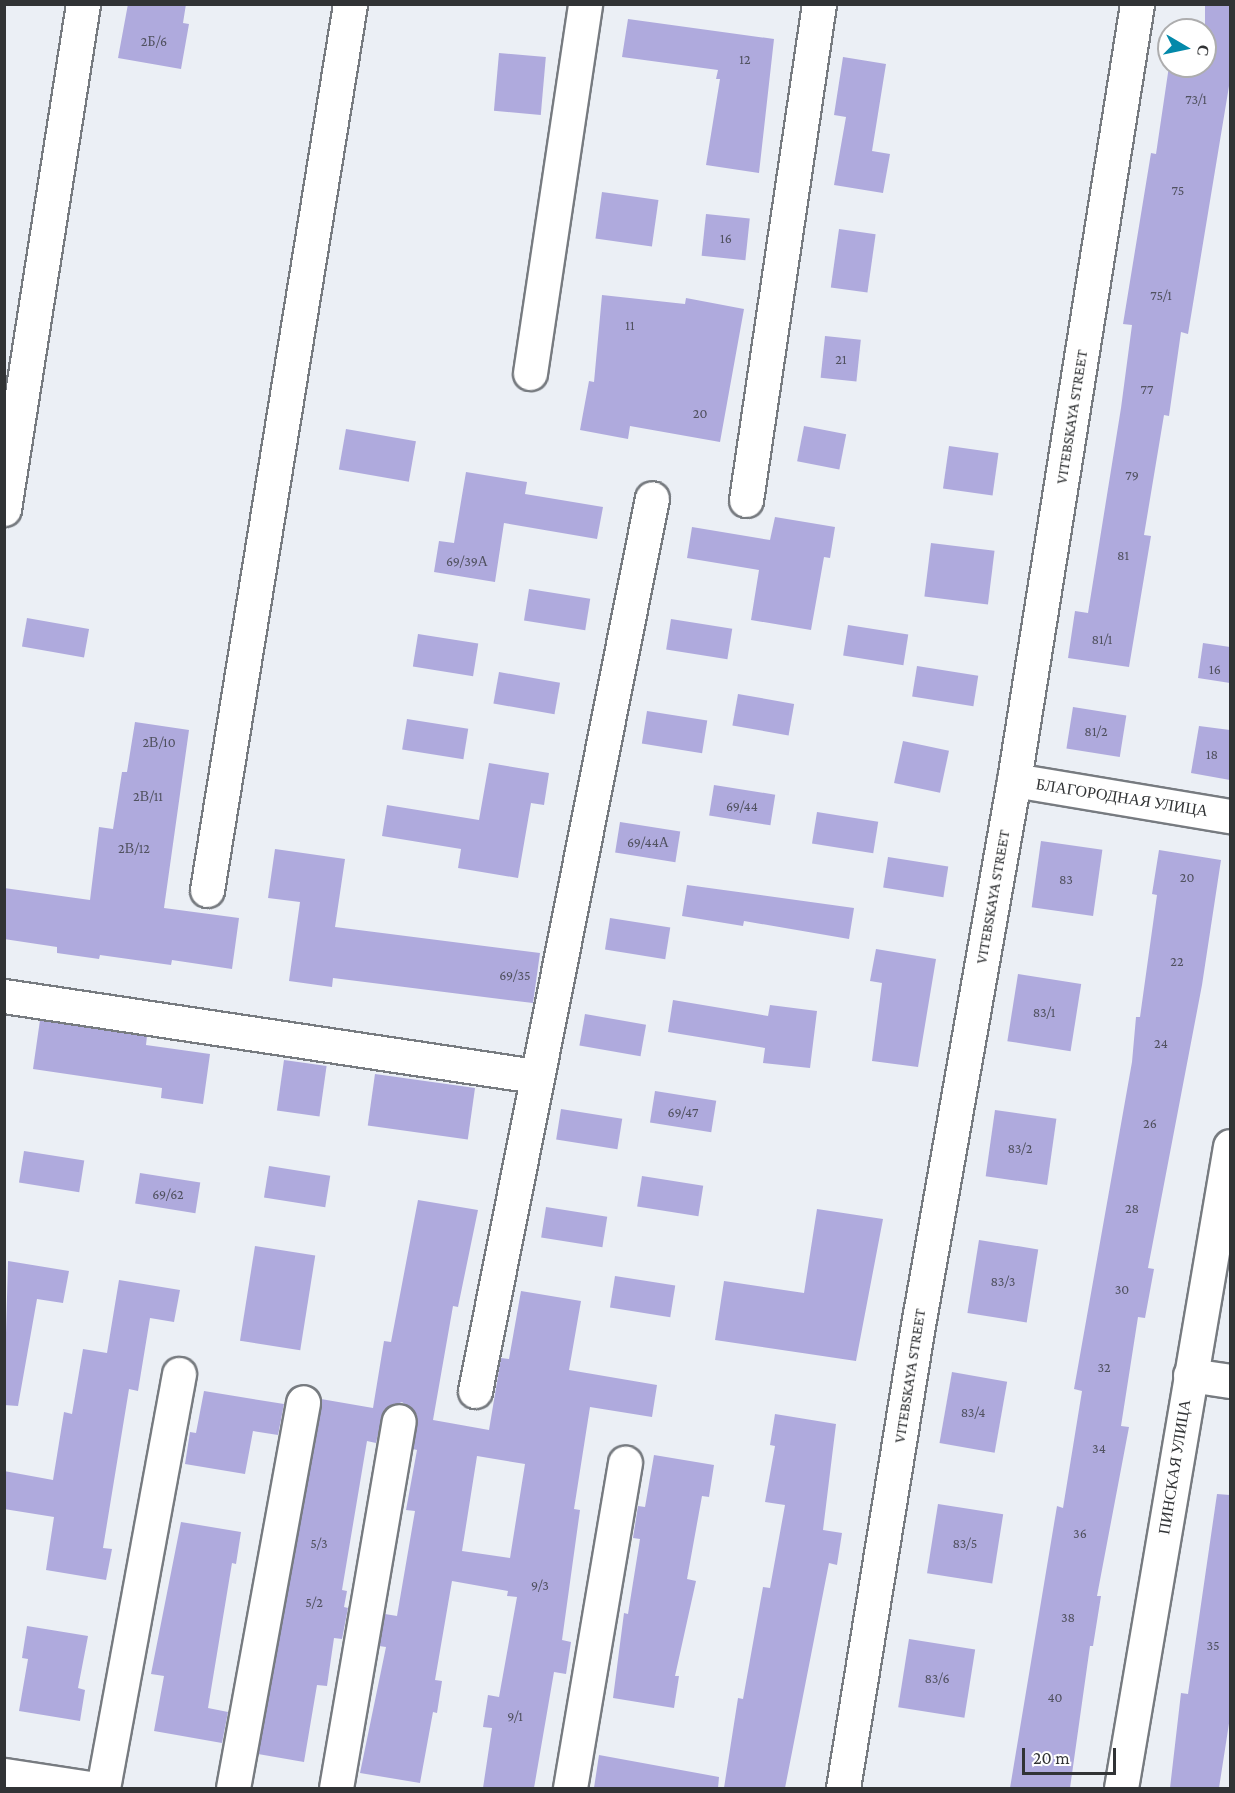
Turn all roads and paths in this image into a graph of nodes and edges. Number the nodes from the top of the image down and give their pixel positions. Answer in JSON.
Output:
{"nodes":[{"id":1,"x":83,"y":4,"type":"edge"},
{"id":2,"x":350,"y":4,"type":"edge"},
{"id":3,"x":585,"y":4,"type":"edge"},
{"id":4,"x":819,"y":4,"type":"edge"},
{"id":5,"x":1137,"y":4,"type":"edge"},
{"id":6,"x":530,"y":373,"type":"dead end"},
{"id":7,"x":652,"y":498,"type":"dead end"},
{"id":8,"x":746,"y":500,"type":"dead end"},
{"id":9,"x":4,"y":509,"type":"edge"},
{"id":10,"x":1014,"y":780,"type":"junction"},
{"id":11,"x":1230,"y":816,"type":"edge"},
{"id":12,"x":207,"y":890,"type":"dead end"},
{"id":13,"x":4,"y":996,"type":"edge"},
{"id":14,"x":535,"y":1076,"type":"junction"},
{"id":15,"x":1230,"y":1146,"type":"edge"},
{"id":16,"x":179,"y":1374,"type":"dead end"},
{"id":17,"x":1190,"y":1375,"type":"junction"},
{"id":18,"x":1230,"y":1381,"type":"edge"},
{"id":19,"x":475,"y":1391,"type":"dead end"},
{"id":20,"x":303,"y":1402,"type":"dead end"},
{"id":21,"x":399,"y":1421,"type":"dead end"},
{"id":22,"x":625,"y":1463,"type":"dead end"},
{"id":23,"x":4,"y":1775,"type":"edge"},
{"id":24,"x":90,"y":1788,"type":"edge"},
{"id":25,"x":103,"y":1788,"type":"edge"},
{"id":26,"x":233,"y":1788,"type":"edge"},
{"id":27,"x":336,"y":1788,"type":"edge"},
{"id":28,"x":570,"y":1788,"type":"edge"},
{"id":29,"x":843,"y":1788,"type":"edge"},
{"id":30,"x":1121,"y":1788,"type":"edge"}],
"edges":[{"from":1,"to":9,"type":"street"},
{"from":2,"to":12,"type":"street"},
{"from":3,"to":6,"type":"street"},
{"from":4,"to":8,"type":"street"},
{"from":5,"to":10,"type":"street","name":"VITEBSKAYA STREET"},
{"from":7,"to":14,"type":"street"},
{"from":10,"to":11,"type":"street","name":"БЛАГОРОДНАЯ УЛИЦА"},
{"from":10,"to":29,"type":"street","name":"VITEBSKAYA STREET"},
{"from":13,"to":14,"type":"street"},
{"from":14,"to":19,"type":"street"},
{"from":15,"to":17,"type":"street","name":"ПИНСКАЯ УЛИЦА"},
{"from":16,"to":25,"type":"street"},
{"from":17,"to":18,"type":"street"},
{"from":17,"to":30,"type":"street","name":"ПИНСКАЯ УЛИЦА"},
{"from":20,"to":26,"type":"street"},
{"from":21,"to":27,"type":"street"},
{"from":22,"to":28,"type":"street"},
{"from":23,"to":24,"type":"street"}]}
